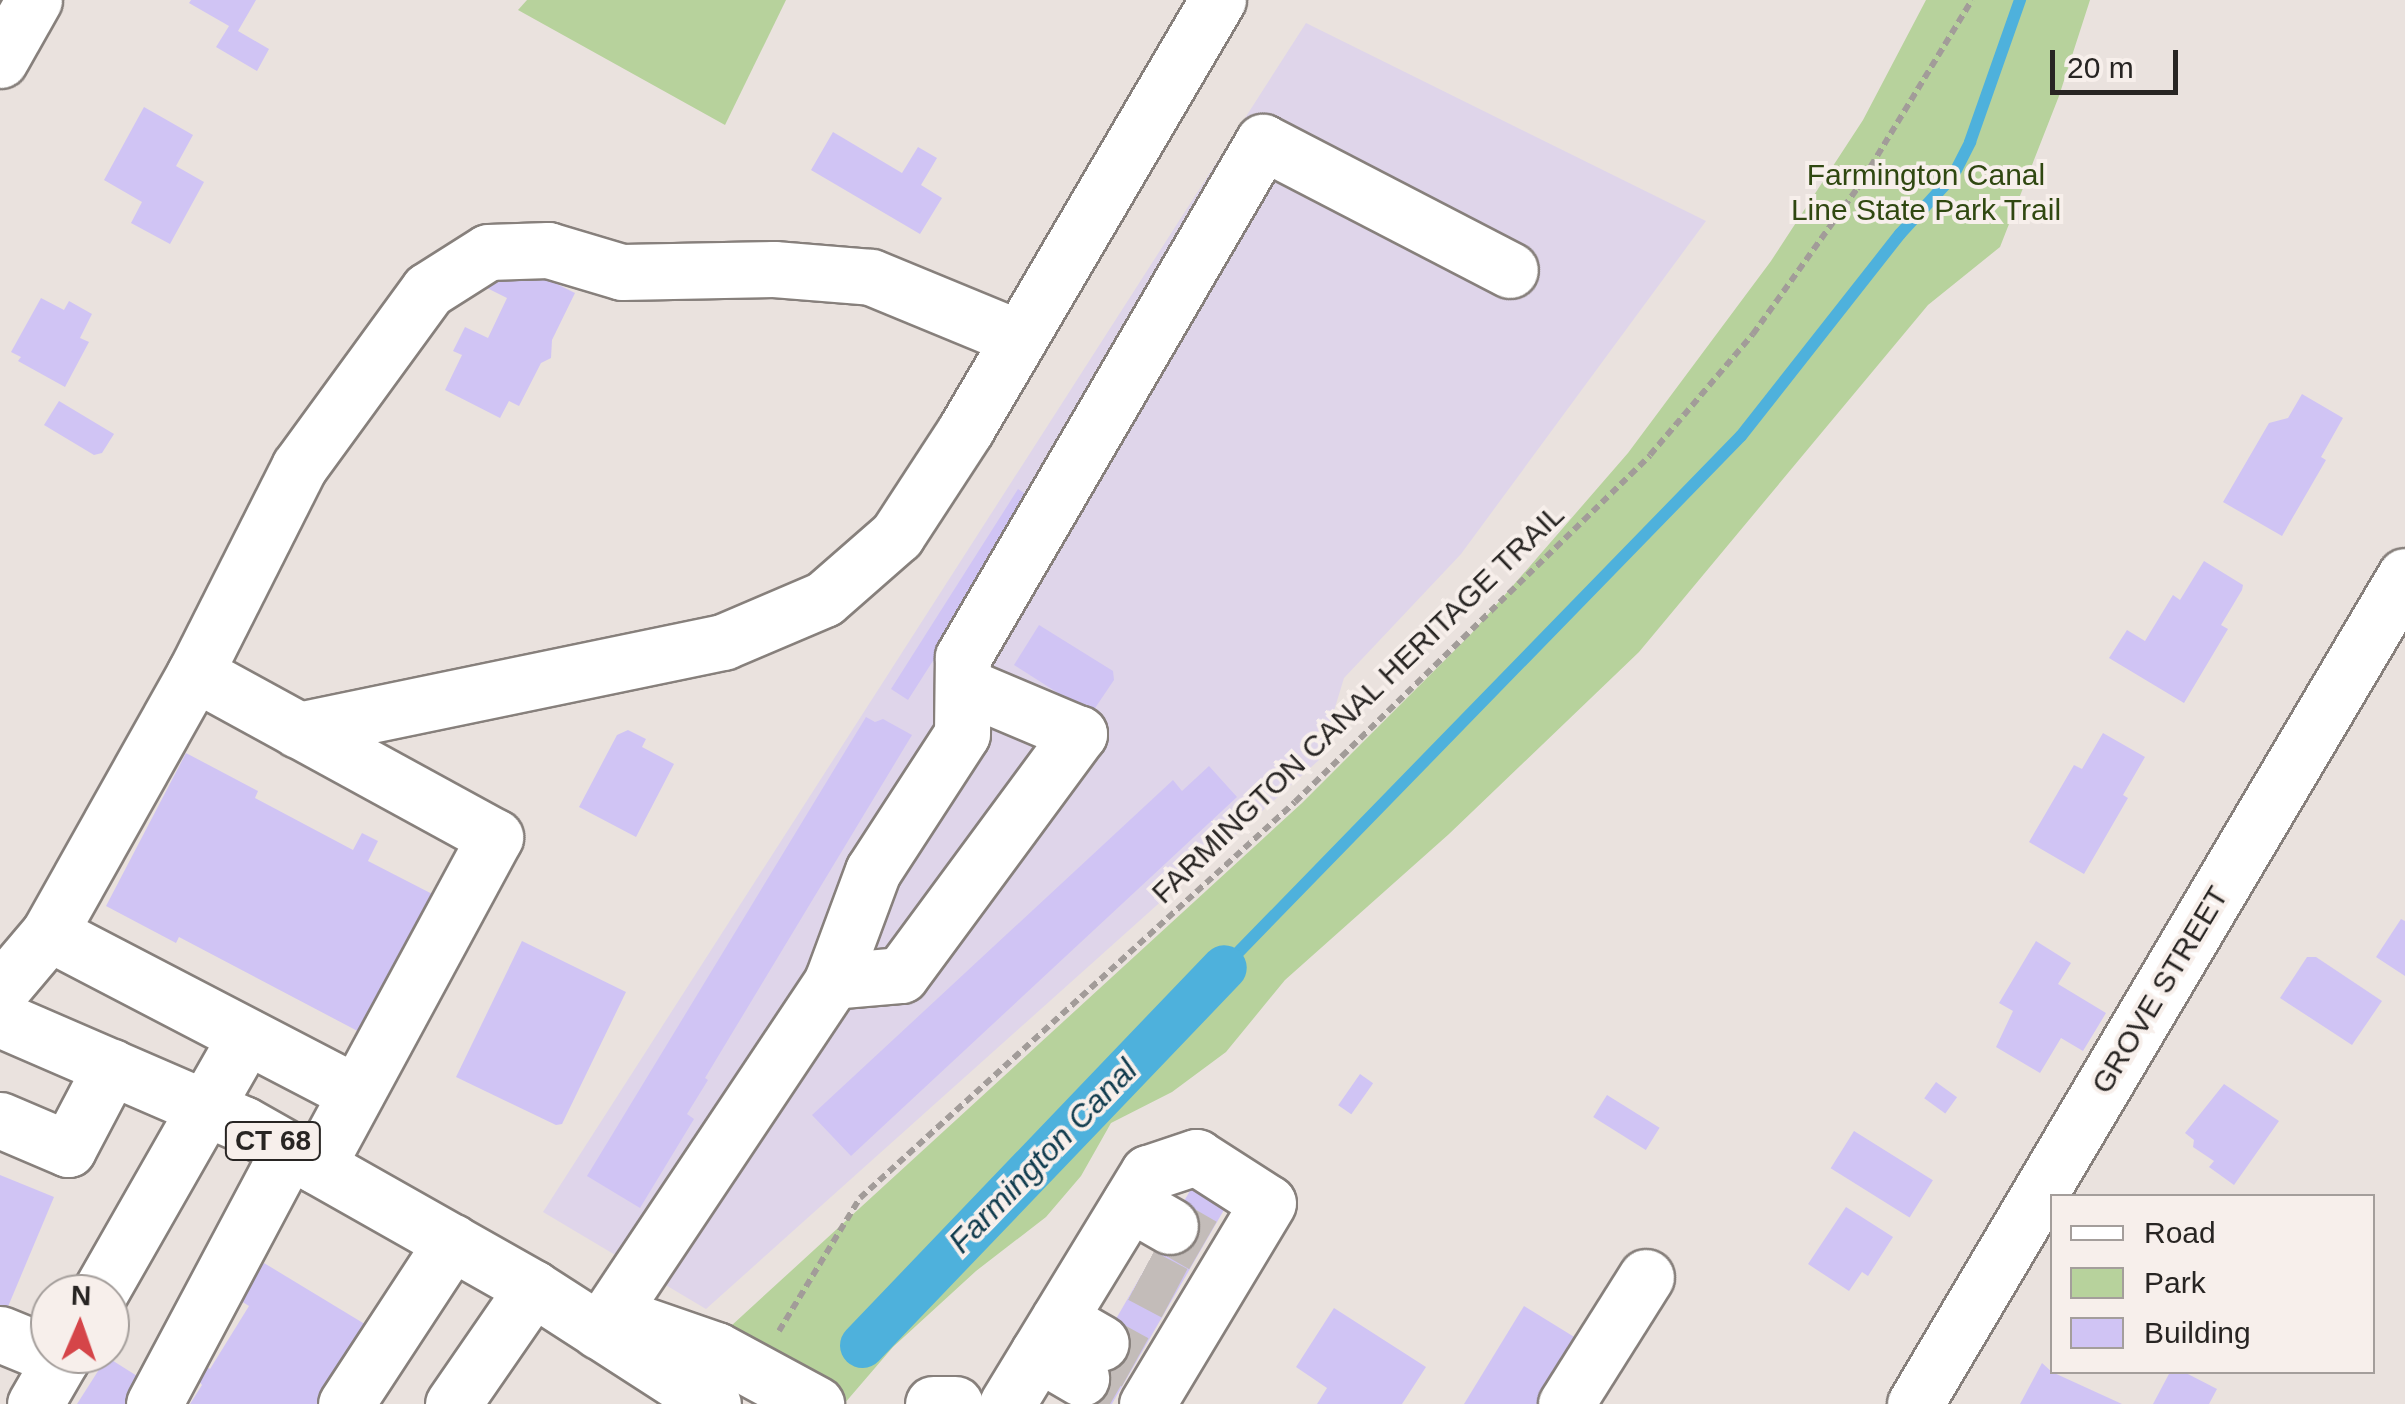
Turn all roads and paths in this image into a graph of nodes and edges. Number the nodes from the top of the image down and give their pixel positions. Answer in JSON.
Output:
{"nodes":[{"id":1,"x":34,"y":0,"type":"edge"},
{"id":2,"x":1218,"y":0,"type":"edge"},
{"id":3,"x":1972,"y":0,"type":"edge"},
{"id":4,"x":0,"y":60,"type":"edge"},
{"id":5,"x":1510,"y":270,"type":"dead end"},
{"id":6,"x":1019,"y":338,"type":"junction"},
{"id":7,"x":2405,"y":576,"type":"edge"},
{"id":8,"x":195,"y":673,"type":"junction"},
{"id":9,"x":963,"y":685,"type":"junction"},
{"id":10,"x":298,"y":730,"type":"junction"},
{"id":11,"x":49,"y":933,"type":"junction"},
{"id":12,"x":832,"y":982,"type":"junction"},
{"id":13,"x":0,"y":992,"type":"edge"},
{"id":14,"x":0,"y":1019,"type":"edge"},
{"id":15,"x":246,"y":1036,"type":"junction"},
{"id":16,"x":111,"y":1067,"type":"junction"},
{"id":17,"x":356,"y":1094,"type":"junction"},
{"id":18,"x":206,"y":1108,"type":"junction"},
{"id":19,"x":0,"y":1120,"type":"edge"},
{"id":20,"x":303,"y":1158,"type":"junction"},
{"id":21,"x":452,"y":1242,"type":"junction"},
{"id":22,"x":111,"y":1274,"type":"edge"},
{"id":23,"x":1646,"y":1277,"type":"dead end"},
{"id":24,"x":533,"y":1288,"type":"junction"},
{"id":25,"x":604,"y":1322,"type":"junction"},
{"id":26,"x":0,"y":1334,"type":"edge"},
{"id":27,"x":1125,"y":1338,"type":"edge"},
{"id":28,"x":30,"y":1356,"type":"edge"},
{"id":29,"x":757,"y":1371,"type":"junction"},
{"id":30,"x":154,"y":1404,"type":"edge"},
{"id":31,"x":346,"y":1404,"type":"edge"},
{"id":32,"x":453,"y":1404,"type":"edge"},
{"id":33,"x":713,"y":1404,"type":"edge"},
{"id":34,"x":816,"y":1404,"type":"edge"},
{"id":35,"x":933,"y":1404,"type":"edge"},
{"id":36,"x":955,"y":1404,"type":"edge"},
{"id":37,"x":1007,"y":1404,"type":"edge"},
{"id":38,"x":1566,"y":1404,"type":"edge"},
{"id":39,"x":1915,"y":1404,"type":"edge"}],
"edges":[{"from":1,"to":4,"type":"street"},
{"from":2,"to":6,"type":"street"},
{"from":3,"to":29,"type":"path","name":"FARMINGTON CANAL HERITAGE TRAIL"},
{"from":5,"to":9,"type":"street"},
{"from":6,"to":8,"type":"street"},
{"from":6,"to":10,"type":"street"},
{"from":7,"to":39,"type":"street","name":"GROVE STREET"},
{"from":8,"to":10,"type":"street"},
{"from":8,"to":11,"type":"street"},
{"from":9,"to":12,"type":"street"},
{"from":9,"to":12,"type":"street"},
{"from":10,"to":17,"type":"street"},
{"from":11,"to":13,"type":"street"},
{"from":11,"to":15,"type":"street"},
{"from":12,"to":25,"type":"street"},
{"from":14,"to":16,"type":"street","number":"CT 68"},
{"from":15,"to":17,"type":"street"},
{"from":15,"to":18,"type":"street"},
{"from":16,"to":18,"type":"street","number":"CT 68"},
{"from":16,"to":19,"type":"street"},
{"from":17,"to":20,"type":"street"},
{"from":18,"to":20,"type":"street","number":"CT 68"},
{"from":18,"to":22,"type":"street"},
{"from":20,"to":21,"type":"street","number":"CT 68"},
{"from":20,"to":30,"type":"street"},
{"from":21,"to":24,"type":"street","number":"CT 68"},
{"from":21,"to":31,"type":"street"},
{"from":23,"to":38,"type":"street"},
{"from":24,"to":25,"type":"street","number":"CT 68"},
{"from":24,"to":32,"type":"street"},
{"from":25,"to":29,"type":"street","number":"CT 68"},
{"from":25,"to":33,"type":"street","number":"CT 68"},
{"from":26,"to":28,"type":"street"},
{"from":27,"to":27,"type":"street"},
{"from":27,"to":37,"type":"street"},
{"from":29,"to":34,"type":"street","number":"CT 68"},
{"from":35,"to":36,"type":"street"}]}
